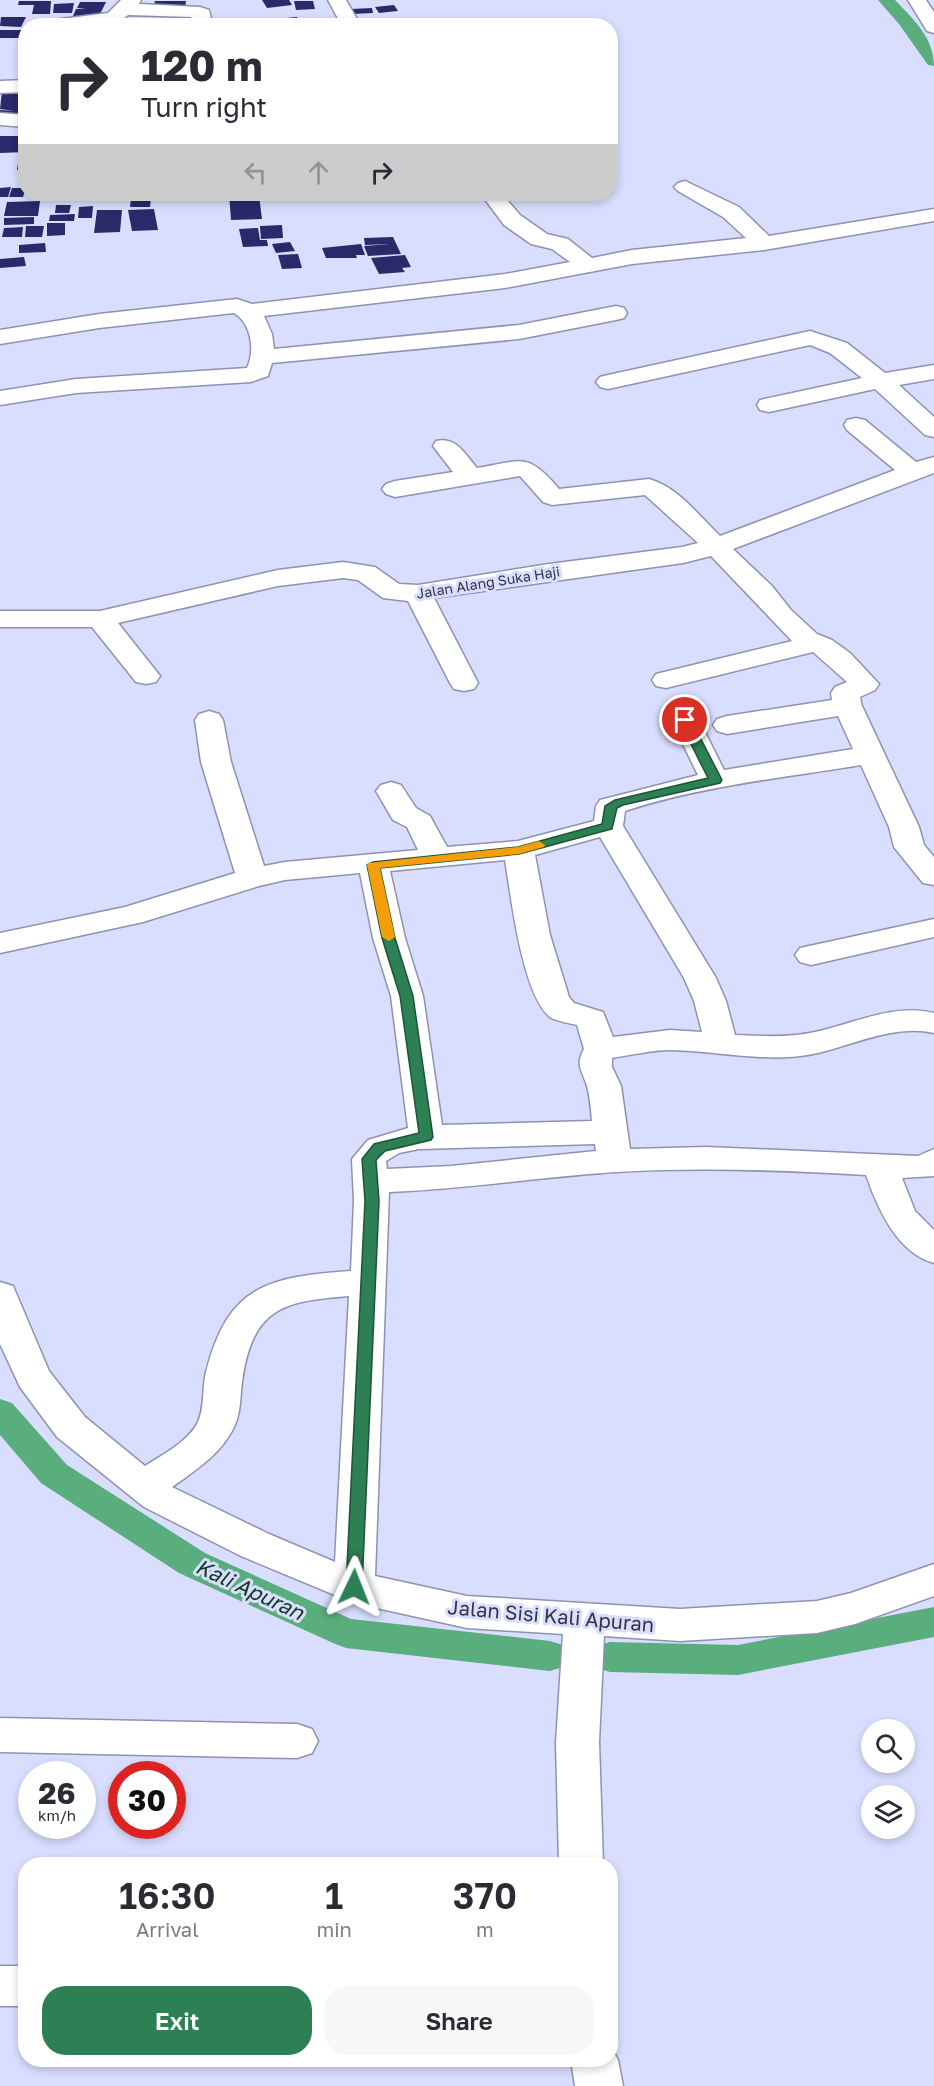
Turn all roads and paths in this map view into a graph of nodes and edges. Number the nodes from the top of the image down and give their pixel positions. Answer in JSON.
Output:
{"nodes":[{"id":1,"x":336,"y":0,"type":"edge"},
{"id":2,"x":916,"y":0,"type":"edge"},
{"id":3,"x":128,"y":4,"type":"edge"},
{"id":4,"x":114,"y":18,"type":"edge"},
{"id":5,"x":203,"y":18,"type":"edge"},
{"id":6,"x":347,"y":18,"type":"edge"},
{"id":7,"x":934,"y":27,"type":"edge"},
{"id":8,"x":18,"y":86,"type":"edge"},
{"id":9,"x":0,"y":87,"type":"edge"},
{"id":10,"x":0,"y":119,"type":"edge"},
{"id":11,"x":18,"y":120,"type":"edge"},
{"id":12,"x":685,"y":187,"type":"dead end"},
{"id":13,"x":496,"y":201,"type":"edge"},
{"id":14,"x":934,"y":215,"type":"edge"},
{"id":15,"x":764,"y":243,"type":"junction"},
{"id":16,"x":589,"y":266,"type":"junction"},
{"id":17,"x":249,"y":311,"type":"junction"},
{"id":18,"x":616,"y":314,"type":"dead end"},
{"id":19,"x":0,"y":337,"type":"edge"},
{"id":20,"x":261,"y":357,"type":"junction"},
{"id":21,"x":934,"y":372,"type":"edge"},
{"id":22,"x":880,"y":381,"type":"junction"},
{"id":23,"x":608,"y":382,"type":"dead end"},
{"id":24,"x":0,"y":398,"type":"edge"},
{"id":25,"x":769,"y":405,"type":"dead end"},
{"id":26,"x":856,"y":425,"type":"dead end"},
{"id":27,"x":934,"y":430,"type":"edge"},
{"id":28,"x":445,"y":446,"type":"dead end"},
{"id":29,"x":924,"y":468,"type":"edge"},
{"id":30,"x":470,"y":476,"type":"junction"},
{"id":31,"x":394,"y":489,"type":"dead end"},
{"id":32,"x":717,"y":546,"type":"junction"},
{"id":33,"x":418,"y":593,"type":"junction"},
{"id":34,"x":0,"y":619,"type":"edge"},
{"id":35,"x":100,"y":619,"type":"junction"},
{"id":36,"x":816,"y":643,"type":"junction"},
{"id":37,"x":146,"y":676,"type":"dead end"},
{"id":38,"x":666,"y":680,"type":"dead end"},
{"id":39,"x":464,"y":683,"type":"dead end"},
{"id":40,"x":848,"y":706,"type":"junction"},
{"id":41,"x":209,"y":720,"type":"dead end"},
{"id":42,"x":685,"y":720,"type":"dead end"},
{"id":43,"x":727,"y":725,"type":"dead end"},
{"id":44,"x":871,"y":755,"type":"junction"},
{"id":45,"x":716,"y":780,"type":"junction"},
{"id":46,"x":391,"y":791,"type":"dead end"},
{"id":47,"x":608,"y":826,"type":"junction"},
{"id":48,"x":519,"y":850,"type":"junction"},
{"id":49,"x":437,"y":858,"type":"junction"},
{"id":50,"x":373,"y":865,"type":"junction"},
{"id":51,"x":929,"y":865,"type":"edge"},
{"id":52,"x":252,"y":878,"type":"junction"},
{"id":53,"x":934,"y":928,"type":"edge"},
{"id":54,"x":0,"y":943,"type":"edge"},
{"id":55,"x":811,"y":955,"type":"dead end"},
{"id":56,"x":934,"y":1023,"type":"edge"},
{"id":57,"x":721,"y":1044,"type":"junction"},
{"id":58,"x":601,"y":1049,"type":"junction"},
{"id":59,"x":426,"y":1137,"type":"junction"},
{"id":60,"x":614,"y":1147,"type":"junction"},
{"id":61,"x":934,"y":1160,"type":"edge"},
{"id":62,"x":880,"y":1166,"type":"junction"},
{"id":63,"x":370,"y":1181,"type":"junction"},
{"id":64,"x":934,"y":1251,"type":"edge"},
{"id":65,"x":367,"y":1282,"type":"junction"},
{"id":66,"x":0,"y":1295,"type":"edge"},
{"id":67,"x":144,"y":1486,"type":"junction"},
{"id":68,"x":934,"y":1580,"type":"edge"},
{"id":69,"x":354,"y":1587,"type":"junction"},
{"id":70,"x":582,"y":1640,"type":"junction"},
{"id":71,"x":0,"y":1735,"type":"edge"},
{"id":72,"x":297,"y":1741,"type":"dead end"},
{"id":73,"x":582,"y":1857,"type":"edge"},
{"id":74,"x":0,"y":1986,"type":"edge"},
{"id":75,"x":18,"y":1986,"type":"edge"},
{"id":76,"x":595,"y":2067,"type":"edge"},
{"id":77,"x":599,"y":2086,"type":"edge"}],
"edges":[{"from":1,"to":6,"type":"street"},
{"from":2,"to":7,"type":"street"},
{"from":3,"to":4,"type":"street"},
{"from":3,"to":5,"type":"street"},
{"from":8,"to":9,"type":"street"},
{"from":10,"to":11,"type":"street"},
{"from":12,"to":15,"type":"street"},
{"from":13,"to":16,"type":"street"},
{"from":14,"to":15,"type":"street"},
{"from":15,"to":16,"type":"street"},
{"from":16,"to":17,"type":"street"},
{"from":17,"to":19,"type":"street"},
{"from":17,"to":20,"type":"street"},
{"from":18,"to":20,"type":"street"},
{"from":20,"to":24,"type":"street"},
{"from":21,"to":22,"type":"street"},
{"from":22,"to":23,"type":"street"},
{"from":22,"to":25,"type":"street"},
{"from":22,"to":27,"type":"street"},
{"from":26,"to":29,"type":"street"},
{"from":28,"to":30,"type":"street"},
{"from":29,"to":32,"type":"street","name":"Jalan Alang Suka Haji"},
{"from":30,"to":31,"type":"street"},
{"from":30,"to":32,"type":"street"},
{"from":32,"to":33,"type":"street","name":"Jalan Alang Suka Haji"},
{"from":32,"to":36,"type":"street"},
{"from":33,"to":35,"type":"street","name":"Jalan Alang Suka Haji"},
{"from":33,"to":39,"type":"street"},
{"from":34,"to":35,"type":"street","name":"Jalan Alang Suka Haji"},
{"from":35,"to":37,"type":"street"},
{"from":36,"to":38,"type":"street"},
{"from":36,"to":40,"type":"street"},
{"from":40,"to":43,"type":"street"},
{"from":40,"to":44,"type":"street"},
{"from":41,"to":52,"type":"street"},
{"from":42,"to":45,"type":"street"},
{"from":44,"to":45,"type":"street"},
{"from":44,"to":51,"type":"street"},
{"from":45,"to":47,"type":"street"},
{"from":46,"to":49,"type":"street"},
{"from":47,"to":48,"type":"street"},
{"from":47,"to":57,"type":"street"},
{"from":48,"to":49,"type":"street"},
{"from":48,"to":58,"type":"street"},
{"from":49,"to":50,"type":"street"},
{"from":50,"to":52,"type":"street"},
{"from":50,"to":59,"type":"street"},
{"from":52,"to":54,"type":"street"},
{"from":53,"to":55,"type":"street"},
{"from":56,"to":57,"type":"street"},
{"from":57,"to":58,"type":"street"},
{"from":58,"to":60,"type":"street"},
{"from":59,"to":60,"type":"street"},
{"from":59,"to":63,"type":"street"},
{"from":60,"to":62,"type":"street"},
{"from":60,"to":63,"type":"street"},
{"from":61,"to":62,"type":"street"},
{"from":62,"to":64,"type":"street"},
{"from":63,"to":65,"type":"street"},
{"from":65,"to":67,"type":"street"},
{"from":65,"to":69,"type":"street"},
{"from":66,"to":67,"type":"street","name":"Jalan Sisi Kali Apuran"},
{"from":67,"to":69,"type":"street","name":"Jalan Sisi Kali Apuran"},
{"from":68,"to":70,"type":"street","name":"Jalan Sisi Kali Apuran"},
{"from":69,"to":70,"type":"street","name":"Jalan Sisi Kali Apuran"},
{"from":70,"to":73,"type":"street"},
{"from":71,"to":72,"type":"street"},
{"from":74,"to":75,"type":"street"},
{"from":76,"to":77,"type":"street"}]}
